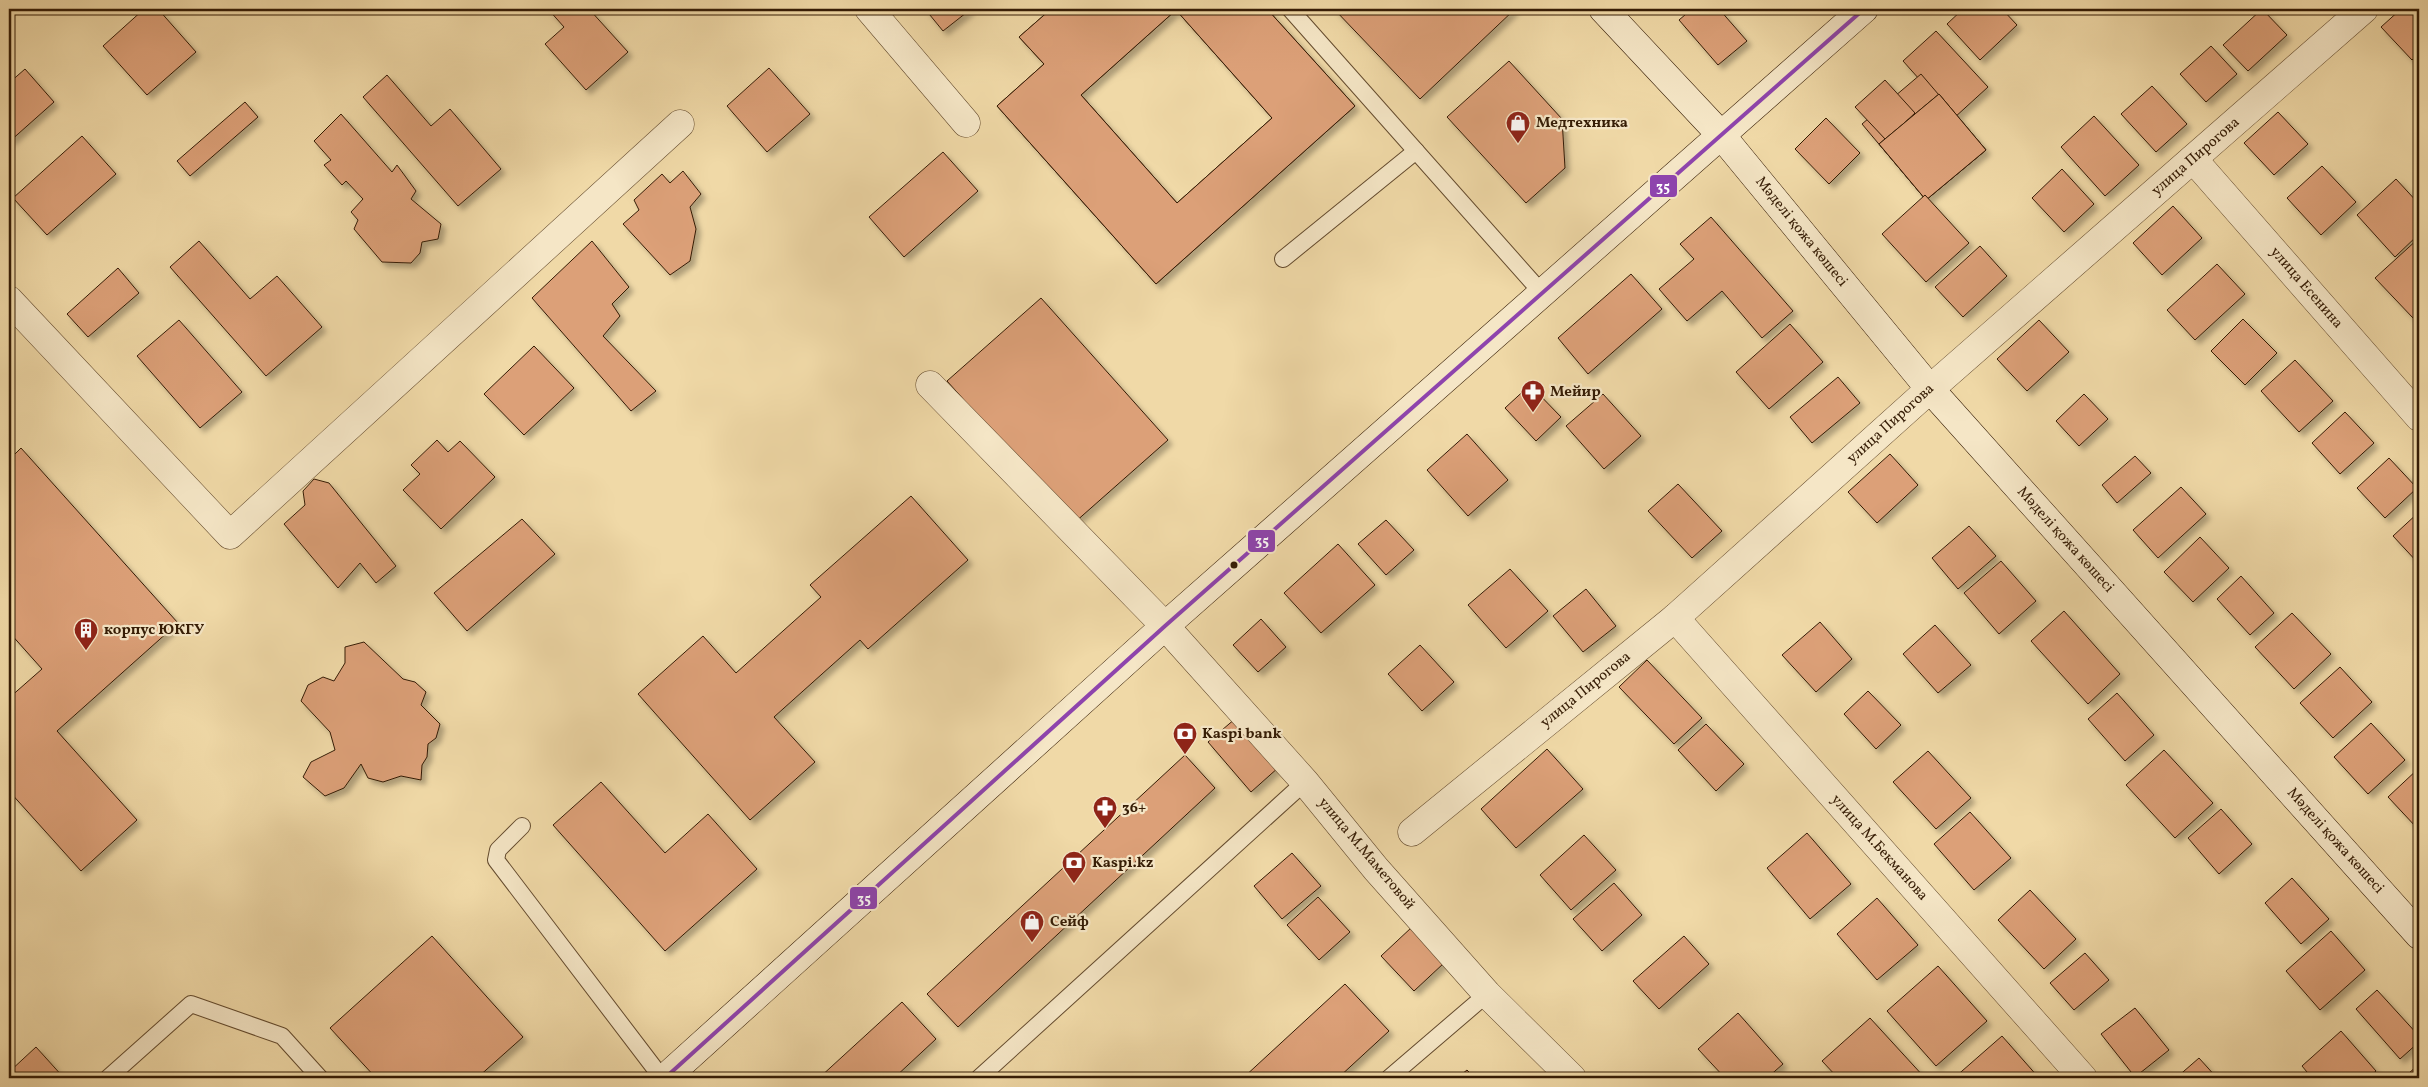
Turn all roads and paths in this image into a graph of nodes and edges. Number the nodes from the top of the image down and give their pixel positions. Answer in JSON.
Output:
{"nodes":[{"id":1,"x":869,"y":9,"type":"edge"},
{"id":2,"x":1290,"y":9,"type":"edge"},
{"id":3,"x":1603,"y":9,"type":"edge"},
{"id":4,"x":1864,"y":9,"type":"edge"},
{"id":5,"x":2364,"y":9,"type":"edge"},
{"id":6,"x":966,"y":123,"type":"dead end"},
{"id":7,"x":680,"y":124,"type":"dead end"},
{"id":8,"x":1721,"y":135,"type":"junction"},
{"id":9,"x":1416,"y":151,"type":"junction"},
{"id":10,"x":2193,"y":159,"type":"junction"},
{"id":11,"x":1283,"y":258,"type":"dead end"},
{"id":12,"x":1542,"y":292,"type":"junction"},
{"id":13,"x":9,"y":300,"type":"edge"},
{"id":14,"x":930,"y":386,"type":"dead end"},
{"id":15,"x":1930,"y":390,"type":"junction"},
{"id":16,"x":2419,"y":417,"type":"edge"},
{"id":17,"x":1675,"y":618,"type":"junction"},
{"id":18,"x":1165,"y":626,"type":"junction"},
{"id":19,"x":1305,"y":782,"type":"junction"},
{"id":20,"x":522,"y":826,"type":"dead end"},
{"id":21,"x":1412,"y":832,"type":"dead end"},
{"id":22,"x":2419,"y":935,"type":"edge"},
{"id":23,"x":1487,"y":994,"type":"junction"},
{"id":24,"x":108,"y":1078,"type":"edge"},
{"id":25,"x":320,"y":1078,"type":"edge"},
{"id":26,"x":663,"y":1078,"type":"edge"},
{"id":27,"x":979,"y":1078,"type":"edge"},
{"id":28,"x":1389,"y":1078,"type":"edge"},
{"id":29,"x":1572,"y":1078,"type":"edge"},
{"id":30,"x":2083,"y":1078,"type":"edge"}],
"edges":[{"from":1,"to":6,"type":"street"},
{"from":2,"to":9,"type":"lane"},
{"from":3,"to":8,"type":"street","name":"Мәделі қожа көшесі"},
{"from":4,"to":8,"type":"street"},
{"from":5,"to":10,"type":"street","name":"улица Пирогова"},
{"from":7,"to":13,"type":"street"},
{"from":8,"to":12,"type":"street"},
{"from":8,"to":15,"type":"street","name":"Мәделі қожа көшесі"},
{"from":9,"to":11,"type":"lane"},
{"from":9,"to":12,"type":"lane"},
{"from":10,"to":15,"type":"street","name":"улица Пирогова"},
{"from":10,"to":16,"type":"street","name":"улица Есенина"},
{"from":12,"to":18,"type":"street"},
{"from":14,"to":18,"type":"street","name":"улица М.Маметовой"},
{"from":15,"to":17,"type":"street","name":"улица Пирогова"},
{"from":15,"to":22,"type":"street","name":"Мәделі қожа көшесі"},
{"from":17,"to":21,"type":"street","name":"улица Пирогова"},
{"from":17,"to":30,"type":"street","name":"улица М.Бекманова"},
{"from":18,"to":19,"type":"street","name":"улица М.Маметовой"},
{"from":18,"to":26,"type":"street"},
{"from":19,"to":23,"type":"street","name":"улица М.Маметовой"},
{"from":19,"to":27,"type":"lane"},
{"from":20,"to":26,"type":"lane"},
{"from":23,"to":28,"type":"lane"},
{"from":23,"to":29,"type":"street","name":"улица М.Маметовой"},
{"from":24,"to":25,"type":"lane"}]}
